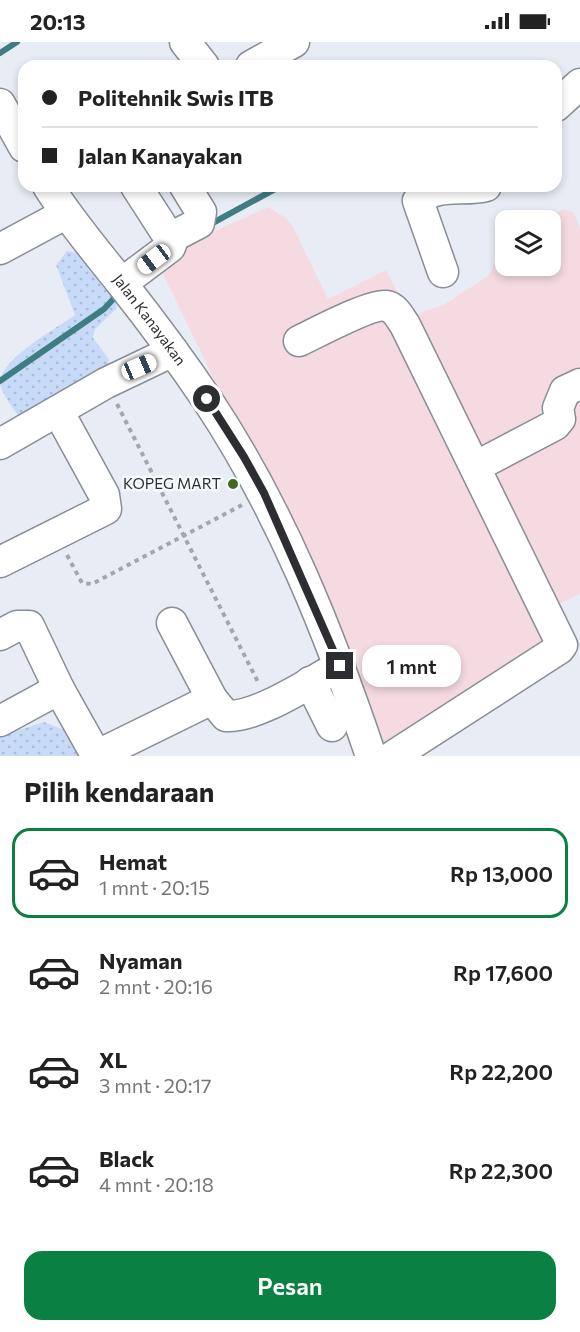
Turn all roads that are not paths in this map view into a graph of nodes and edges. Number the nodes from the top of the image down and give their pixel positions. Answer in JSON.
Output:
{"nodes":[{"id":1,"x":186,"y":42,"type":"edge"},
{"id":2,"x":294,"y":42,"type":"edge"},
{"id":3,"x":200,"y":60,"type":"edge"},
{"id":4,"x":265,"y":60,"type":"edge"},
{"id":5,"x":580,"y":84,"type":"edge"},
{"id":6,"x":562,"y":100,"type":"edge"},
{"id":7,"x":0,"y":104,"type":"edge"},
{"id":8,"x":18,"y":136,"type":"edge"},
{"id":9,"x":52,"y":192,"type":"edge"},
{"id":10,"x":140,"y":192,"type":"edge"},
{"id":11,"x":188,"y":192,"type":"edge"},
{"id":12,"x":434,"y":192,"type":"edge"},
{"id":13,"x":65,"y":214,"type":"junction"},
{"id":14,"x":174,"y":236,"type":"junction"},
{"id":15,"x":0,"y":249,"type":"edge"},
{"id":16,"x":443,"y":272,"type":"dead end"},
{"id":17,"x":122,"y":283,"type":"junction"},
{"id":18,"x":298,"y":341,"type":"dead end"},
{"id":19,"x":173,"y":351,"type":"junction"},
{"id":20,"x":580,"y":384,"type":"edge"},
{"id":21,"x":58,"y":411,"type":"junction"},
{"id":22,"x":0,"y":444,"type":"edge"},
{"id":23,"x":475,"y":467,"type":"junction"},
{"id":24,"x":0,"y":562,"type":"edge"},
{"id":25,"x":172,"y":623,"type":"dead end"},
{"id":26,"x":0,"y":634,"type":"edge"},
{"id":27,"x":340,"y":666,"type":"junction"},
{"id":28,"x":310,"y":682,"type":"junction"},
{"id":29,"x":59,"y":689,"type":"junction"},
{"id":30,"x":212,"y":699,"type":"junction"},
{"id":31,"x":2,"y":713,"type":"edge"},
{"id":32,"x":332,"y":726,"type":"dead end"},
{"id":33,"x":371,"y":756,"type":"edge"},
{"id":34,"x":393,"y":756,"type":"edge"}],
"edges":[{"from":1,"to":3,"type":"street"},
{"from":2,"to":4,"type":"street"},
{"from":5,"to":6,"type":"street"},
{"from":7,"to":8,"type":"street"},
{"from":9,"to":13,"type":"street","name":"Jalan Kanayakan"},
{"from":10,"to":14,"type":"street"},
{"from":11,"to":14,"type":"street"},
{"from":12,"to":16,"type":"street"},
{"from":13,"to":15,"type":"street"},
{"from":13,"to":17,"type":"street","name":"Jalan Kanayakan"},
{"from":14,"to":17,"type":"street"},
{"from":17,"to":19,"type":"street","name":"Jalan Kanayakan"},
{"from":18,"to":23,"type":"street"},
{"from":19,"to":21,"type":"street"},
{"from":19,"to":27,"type":"street","name":"Jalan Kanayakan"},
{"from":20,"to":23,"type":"street"},
{"from":21,"to":22,"type":"street"},
{"from":21,"to":24,"type":"street"},
{"from":23,"to":34,"type":"street"},
{"from":25,"to":30,"type":"street"},
{"from":26,"to":29,"type":"street"},
{"from":27,"to":28,"type":"street"},
{"from":27,"to":33,"type":"street","name":"Jalan Kanayakan"},
{"from":28,"to":30,"type":"street"},
{"from":28,"to":32,"type":"street"},
{"from":29,"to":30,"type":"street"},
{"from":29,"to":31,"type":"street"}]}
